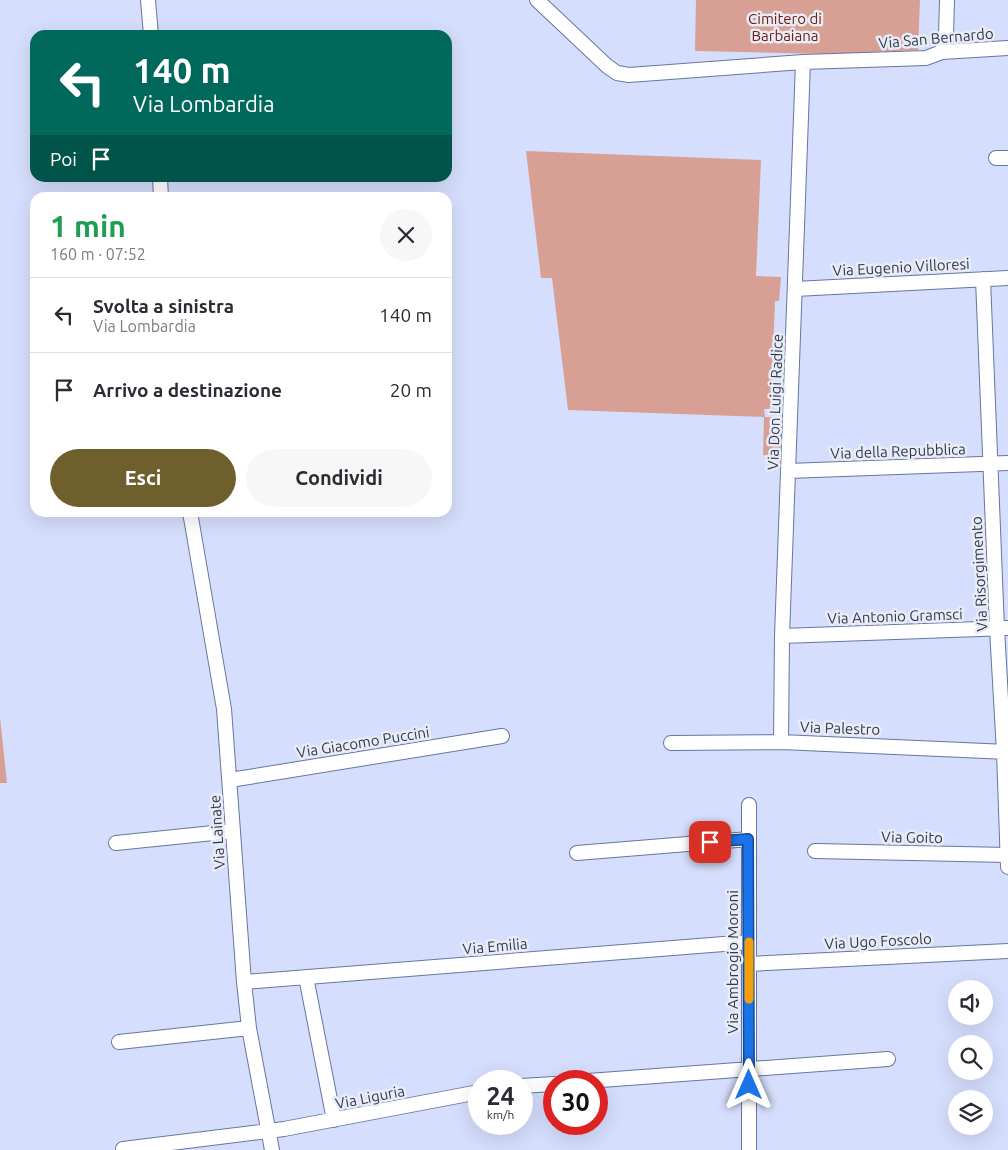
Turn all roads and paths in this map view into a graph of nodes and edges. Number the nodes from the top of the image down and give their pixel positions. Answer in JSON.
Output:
{"nodes":[{"id":1,"x":148,"y":0,"type":"edge"},
{"id":2,"x":537,"y":0,"type":"edge"},
{"id":3,"x":947,"y":0,"type":"edge"},
{"id":4,"x":151,"y":30,"type":"edge"},
{"id":5,"x":1008,"y":48,"type":"edge"},
{"id":6,"x":942,"y":52,"type":"junction"},
{"id":7,"x":803,"y":62,"type":"junction"},
{"id":8,"x":1008,"y":278,"type":"edge"},
{"id":9,"x":982,"y":279,"type":"junction"},
{"id":10,"x":795,"y":289,"type":"junction"},
{"id":11,"x":1008,"y":463,"type":"edge"},
{"id":12,"x":990,"y":464,"type":"junction"},
{"id":13,"x":788,"y":471,"type":"junction"},
{"id":14,"x":191,"y":517,"type":"edge"},
{"id":15,"x":1003,"y":629,"type":"edge"},
{"id":16,"x":782,"y":636,"type":"junction"},
{"id":17,"x":502,"y":736,"type":"dead end"},
{"id":18,"x":781,"y":742,"type":"junction"},
{"id":19,"x":671,"y":743,"type":"dead end"},
{"id":20,"x":1006,"y":752,"type":"edge"},
{"id":21,"x":230,"y":780,"type":"junction"},
{"id":22,"x":749,"y":805,"type":"dead end"},
{"id":23,"x":233,"y":831,"type":"junction"},
{"id":24,"x":748,"y":839,"type":"junction"},
{"id":25,"x":116,"y":843,"type":"dead end"},
{"id":26,"x":815,"y":851,"type":"dead end"},
{"id":27,"x":577,"y":853,"type":"dead end"},
{"id":28,"x":1008,"y":855,"type":"edge"},
{"id":29,"x":1008,"y":867,"type":"edge"},
{"id":30,"x":749,"y":942,"type":"junction"},
{"id":31,"x":1008,"y":951,"type":"edge"},
{"id":32,"x":749,"y":964,"type":"junction"},
{"id":33,"x":306,"y":977,"type":"junction"},
{"id":34,"x":244,"y":982,"type":"junction"},
{"id":35,"x":249,"y":1028,"type":"junction"},
{"id":36,"x":119,"y":1042,"type":"dead end"},
{"id":37,"x":888,"y":1059,"type":"dead end"},
{"id":38,"x":749,"y":1069,"type":"junction"},
{"id":39,"x":608,"y":1080,"type":"edge"},
{"id":40,"x":468,"y":1094,"type":"edge"},
{"id":41,"x":334,"y":1120,"type":"junction"},
{"id":42,"x":268,"y":1132,"type":"junction"},
{"id":43,"x":123,"y":1149,"type":"edge"},
{"id":44,"x":272,"y":1150,"type":"edge"},
{"id":45,"x":749,"y":1150,"type":"edge"}],
"edges":[{"from":1,"to":4,"type":"street"},
{"from":2,"to":7,"type":"street","name":"Via San Bernardo"},
{"from":3,"to":6,"type":"street"},
{"from":5,"to":6,"type":"street","name":"Via San Bernardo"},
{"from":6,"to":7,"type":"street","name":"Via San Bernardo"},
{"from":7,"to":10,"type":"street","name":"Via Don Luigi Radice"},
{"from":8,"to":9,"type":"street","name":"Via Eugenio Villoresi"},
{"from":9,"to":10,"type":"street","name":"Via Eugenio Villoresi"},
{"from":9,"to":12,"type":"street","name":"Via Risorgimento"},
{"from":10,"to":13,"type":"street","name":"Via Don Luigi Radice"},
{"from":11,"to":12,"type":"street","name":"Via della Repubblica"},
{"from":12,"to":13,"type":"street","name":"Via della Repubblica"},
{"from":12,"to":15,"type":"street","name":"Via Risorgimento"},
{"from":13,"to":16,"type":"street","name":"Via Don Luigi Radice"},
{"from":14,"to":21,"type":"street","name":"Via Lainate"},
{"from":15,"to":16,"type":"street","name":"Via Antonio Gramsci"},
{"from":15,"to":20,"type":"street","name":"Via Risorgimento"},
{"from":16,"to":18,"type":"street","name":"Via Don Luigi Radice"},
{"from":17,"to":21,"type":"street","name":"Via Giacomo Puccini"},
{"from":18,"to":19,"type":"street","name":"Via Palestro"},
{"from":18,"to":20,"type":"street","name":"Via Palestro"},
{"from":20,"to":28,"type":"street","name":"Via Risorgimento"},
{"from":21,"to":23,"type":"street","name":"Via Lainate"},
{"from":22,"to":24,"type":"street","name":"Via Ambrogio Moroni"},
{"from":23,"to":25,"type":"street"},
{"from":23,"to":34,"type":"street","name":"Via Lainate"},
{"from":24,"to":27,"type":"street"},
{"from":24,"to":30,"type":"street","name":"Via Ambrogio Moroni"},
{"from":26,"to":28,"type":"street","name":"Via Goito"},
{"from":28,"to":29,"type":"street","name":"Via Risorgimento"},
{"from":30,"to":32,"type":"street","name":"Via Ambrogio Moroni"},
{"from":30,"to":33,"type":"street","name":"Via Emilia"},
{"from":31,"to":32,"type":"street","name":"Via Ugo Foscolo"},
{"from":32,"to":38,"type":"street","name":"Via Ambrogio Moroni"},
{"from":33,"to":34,"type":"street","name":"Via Emilia"},
{"from":33,"to":41,"type":"street"},
{"from":34,"to":35,"type":"street","name":"Via Lainate"},
{"from":35,"to":36,"type":"street"},
{"from":35,"to":42,"type":"street","name":"Via Lainate"},
{"from":37,"to":38,"type":"street"},
{"from":38,"to":39,"type":"street"},
{"from":38,"to":45,"type":"street","name":"Via Ambrogio Moroni"},
{"from":40,"to":41,"type":"street","name":"Via Liguria"},
{"from":41,"to":42,"type":"street","name":"Via Liguria"},
{"from":42,"to":43,"type":"street","name":"Via Liguria"},
{"from":42,"to":44,"type":"street","name":"Via Lainate"}]}
